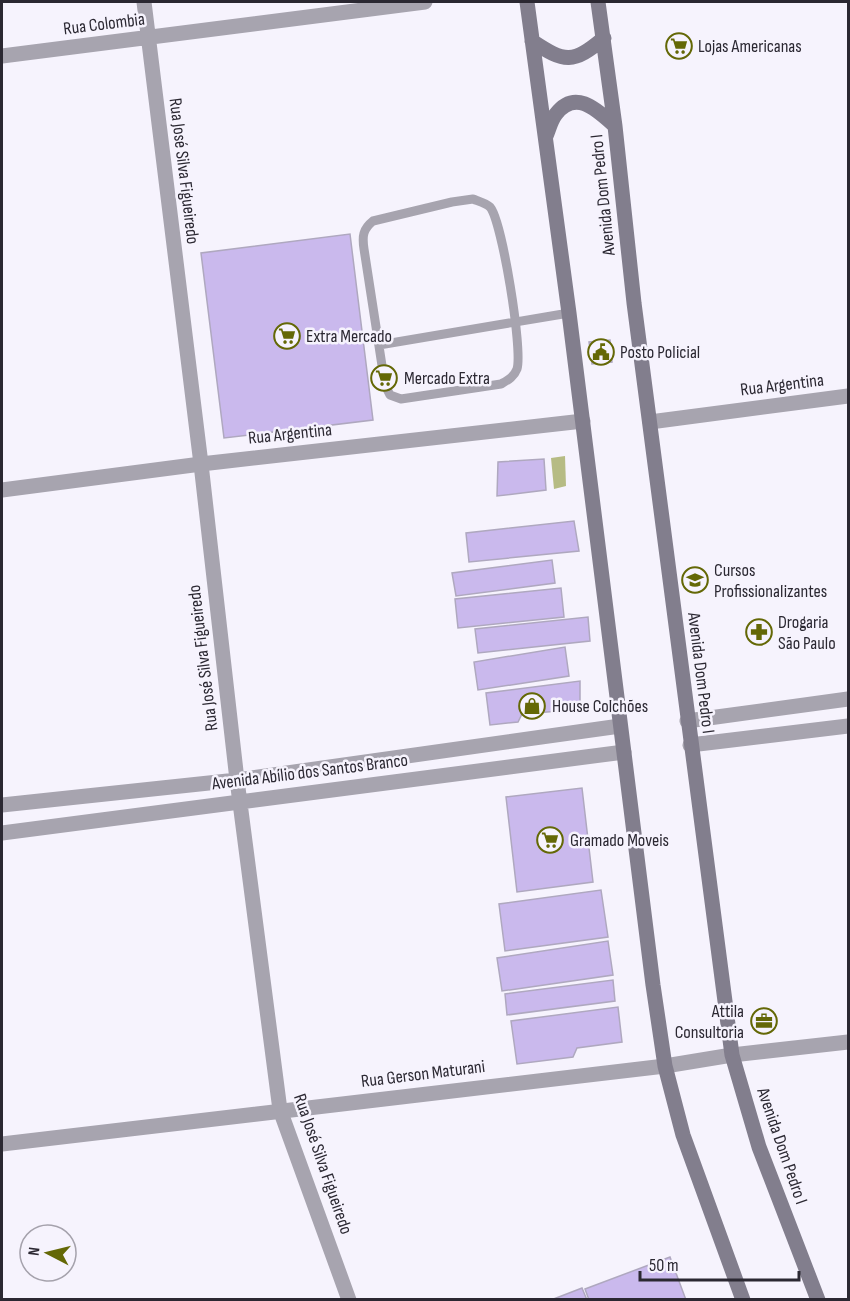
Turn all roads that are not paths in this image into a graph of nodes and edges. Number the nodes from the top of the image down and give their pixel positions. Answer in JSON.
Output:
{"nodes":[{"id":1,"x":144,"y":2,"type":"edge"},
{"id":2,"x":425,"y":2,"type":"edge"},
{"id":3,"x":527,"y":2,"type":"edge"},
{"id":4,"x":598,"y":2,"type":"edge"},
{"id":5,"x":148,"y":38,"type":"junction"},
{"id":6,"x":604,"y":38,"type":"junction"},
{"id":7,"x":532,"y":41,"type":"junction"},
{"id":8,"x":2,"y":56,"type":"edge"},
{"id":9,"x":615,"y":126,"type":"junction"},
{"id":10,"x":545,"y":138,"type":"junction"},
{"id":11,"x":569,"y":313,"type":"junction"},
{"id":12,"x":515,"y":321,"type":"junction"},
{"id":13,"x":379,"y":345,"type":"junction"},
{"id":14,"x":849,"y":396,"type":"edge"},
{"id":15,"x":583,"y":421,"type":"junction"},
{"id":16,"x":650,"y":422,"type":"junction"},
{"id":17,"x":201,"y":464,"type":"junction"},
{"id":18,"x":2,"y":490,"type":"edge"},
{"id":19,"x":849,"y":699,"type":"edge"},
{"id":20,"x":687,"y":721,"type":"junction"},
{"id":21,"x":620,"y":726,"type":"junction"},
{"id":22,"x":849,"y":726,"type":"edge"},
{"id":23,"x":690,"y":745,"type":"junction"},
{"id":24,"x":624,"y":752,"type":"junction"},
{"id":25,"x":237,"y":780,"type":"junction"},
{"id":26,"x":240,"y":801,"type":"junction"},
{"id":27,"x":2,"y":805,"type":"edge"},
{"id":28,"x":2,"y":833,"type":"edge"},
{"id":29,"x":849,"y":1042,"type":"edge"},
{"id":30,"x":732,"y":1055,"type":"junction"},
{"id":31,"x":665,"y":1066,"type":"junction"},
{"id":32,"x":280,"y":1110,"type":"junction"},
{"id":33,"x":2,"y":1144,"type":"edge"},
{"id":34,"x":349,"y":1299,"type":"edge"},
{"id":35,"x":743,"y":1299,"type":"edge"},
{"id":36,"x":818,"y":1299,"type":"edge"}],
"edges":[{"from":1,"to":5,"type":"street","name":"Rua José Silva Figueiredo"},
{"from":2,"to":5,"type":"street","name":"Rua Colombia"},
{"from":3,"to":7,"type":"main road"},
{"from":4,"to":6,"type":"main road","name":"Avenida Dom Pedro I"},
{"from":5,"to":8,"type":"street","name":"Rua Colombia"},
{"from":5,"to":17,"type":"street","name":"Rua José Silva Figueiredo"},
{"from":6,"to":7,"type":"main road"},
{"from":6,"to":9,"type":"main road","name":"Avenida Dom Pedro I"},
{"from":7,"to":10,"type":"main road"},
{"from":9,"to":10,"type":"main road"},
{"from":9,"to":16,"type":"main road","name":"Avenida Dom Pedro I"},
{"from":10,"to":11,"type":"main road"},
{"from":11,"to":12,"type":"lane"},
{"from":11,"to":15,"type":"main road"},
{"from":12,"to":13,"type":"lane"},
{"from":12,"to":13,"type":"lane"},
{"from":12,"to":13,"type":"lane"},
{"from":14,"to":16,"type":"street","name":"Rua Argentina"},
{"from":15,"to":17,"type":"street","name":"Rua Argentina"},
{"from":15,"to":21,"type":"main road"},
{"from":16,"to":20,"type":"main road","name":"Avenida Dom Pedro I"},
{"from":17,"to":18,"type":"street","name":"Rua Argentina"},
{"from":17,"to":25,"type":"street","name":"Rua José Silva Figueiredo"},
{"from":19,"to":20,"type":"street"},
{"from":20,"to":23,"type":"main road","name":"Avenida Dom Pedro I"},
{"from":21,"to":24,"type":"main road"},
{"from":21,"to":25,"type":"street","name":"Avenida Abílio dos Santos Branco"},
{"from":22,"to":23,"type":"street"},
{"from":23,"to":30,"type":"main road","name":"Avenida Dom Pedro I"},
{"from":24,"to":26,"type":"street","name":"Avenida Abílio dos Santos Branco"},
{"from":24,"to":31,"type":"main road"},
{"from":25,"to":26,"type":"street","name":"Rua José Silva Figueiredo"},
{"from":25,"to":27,"type":"street","name":"Avenida Abílio dos Santos Branco"},
{"from":26,"to":28,"type":"street","name":"Avenida Abílio dos Santos Branco"},
{"from":26,"to":32,"type":"street","name":"Rua José Silva Figueiredo"},
{"from":29,"to":30,"type":"street","name":"Rua Gerson Maturani"},
{"from":30,"to":31,"type":"street","name":"Rua Gerson Maturani"},
{"from":30,"to":36,"type":"main road","name":"Avenida Dom Pedro I"},
{"from":31,"to":32,"type":"street","name":"Rua Gerson Maturani"},
{"from":31,"to":35,"type":"main road"},
{"from":32,"to":33,"type":"street","name":"Rua Gerson Maturani"},
{"from":32,"to":34,"type":"street","name":"Rua José Silva Figueiredo"}]}
